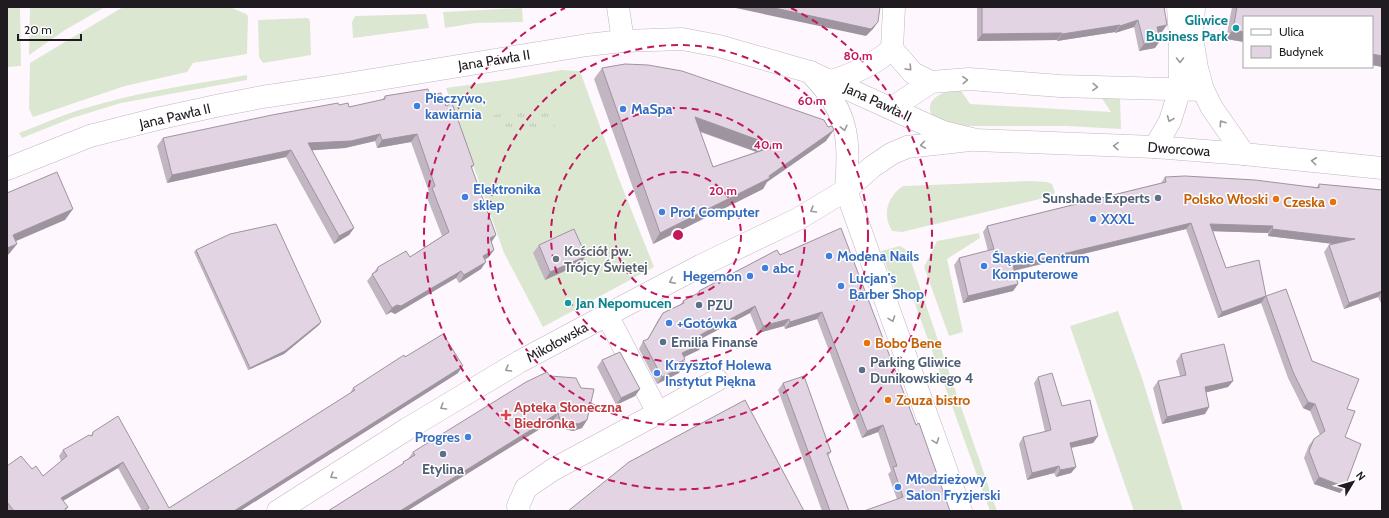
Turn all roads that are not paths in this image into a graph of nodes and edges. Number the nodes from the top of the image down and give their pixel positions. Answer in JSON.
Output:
{"nodes":[{"id":1,"x":618,"y":7,"type":"edge"},
{"id":2,"x":894,"y":7,"type":"edge"},
{"id":3,"x":1178,"y":7,"type":"edge"},
{"id":4,"x":1194,"y":7,"type":"edge"},
{"id":5,"x":623,"y":41,"type":"junction"},
{"id":6,"x":892,"y":49,"type":"junction"},
{"id":7,"x":810,"y":72,"type":"junction"},
{"id":8,"x":832,"y":81,"type":"junction"},
{"id":9,"x":931,"y":82,"type":"junction"},
{"id":10,"x":1180,"y":90,"type":"junction"},
{"id":11,"x":1203,"y":90,"type":"junction"},
{"id":12,"x":892,"y":108,"type":"junction"},
{"id":13,"x":976,"y":140,"type":"junction"},
{"id":14,"x":1155,"y":147,"type":"junction"},
{"id":15,"x":1244,"y":154,"type":"junction"},
{"id":16,"x":1382,"y":168,"type":"edge"},
{"id":17,"x":7,"y":169,"type":"edge"},
{"id":18,"x":846,"y":190,"type":"junction"},
{"id":19,"x":607,"y":315,"type":"junction"},
{"id":20,"x":717,"y":380,"type":"dead end"},
{"id":21,"x":658,"y":413,"type":"junction"},
{"id":22,"x":278,"y":511,"type":"edge"},
{"id":23,"x":519,"y":511,"type":"edge"},
{"id":24,"x":961,"y":511,"type":"edge"}],
"edges":[{"from":1,"to":5,"type":"street"},
{"from":2,"to":6,"type":"street"},
{"from":3,"to":10,"type":"street","one_way":true},
{"from":4,"to":11,"type":"street"},
{"from":5,"to":7,"type":"street","name":"Jana Pawła II"},
{"from":5,"to":17,"type":"street","name":"Jana Pawła II"},
{"from":6,"to":8,"type":"street"},
{"from":6,"to":9,"type":"street","one_way":true},
{"from":7,"to":8,"type":"street","name":"Jana Pawła II"},
{"from":7,"to":18,"type":"street","one_way":true},
{"from":8,"to":12,"type":"street","name":"Jana Pawła II"},
{"from":9,"to":10,"type":"street","one_way":true},
{"from":9,"to":12,"type":"street"},
{"from":10,"to":11,"type":"street"},
{"from":10,"to":14,"type":"street","one_way":true},
{"from":15,"to":11,"type":"street","one_way":true},
{"from":12,"to":13,"type":"street","name":"Jana Pawła II"},
{"from":14,"to":13,"type":"street","name":"Dworcowa","one_way":true},
{"from":13,"to":18,"type":"street","name":"Mikołowska","one_way":true},
{"from":14,"to":15,"type":"street","name":"Dworcowa"},
{"from":16,"to":15,"type":"street","name":"Dworcowa","one_way":true},
{"from":18,"to":19,"type":"street","name":"Mikołowska","one_way":true},
{"from":18,"to":24,"type":"street","one_way":true},
{"from":19,"to":21,"type":"street"},
{"from":19,"to":22,"type":"street","name":"Mikołowska","one_way":true},
{"from":20,"to":21,"type":"street"},
{"from":21,"to":23,"type":"street"}]}
